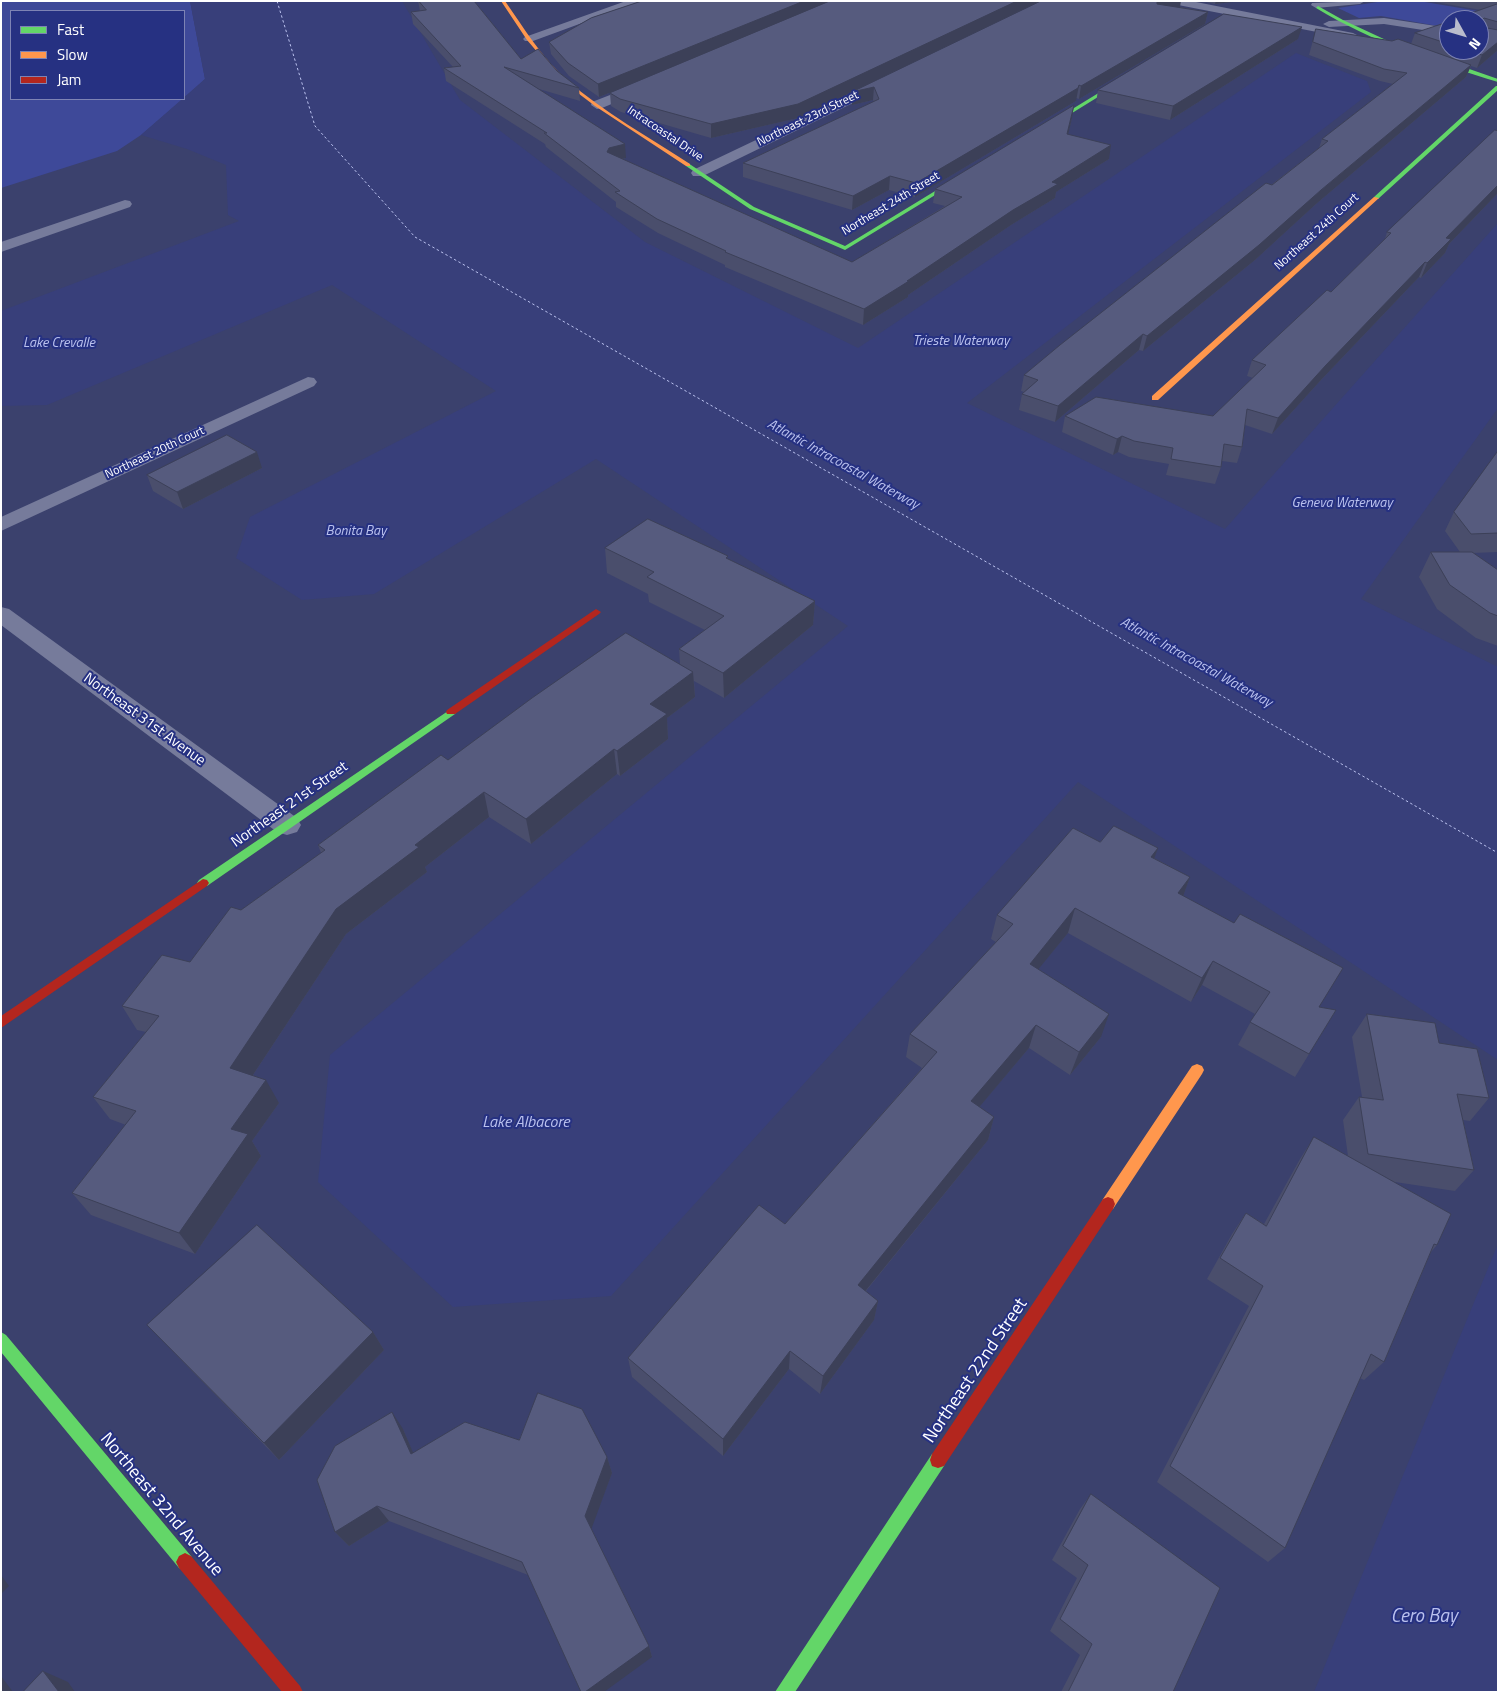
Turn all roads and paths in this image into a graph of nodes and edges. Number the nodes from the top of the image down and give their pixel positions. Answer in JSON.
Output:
{"nodes":[{"id":1,"x":503,"y":1,"type":"edge"},
{"id":2,"x":637,"y":1,"type":"edge"},
{"id":3,"x":1173,"y":1,"type":"edge"},
{"id":4,"x":1360,"y":1,"type":"edge"},
{"id":5,"x":1315,"y":4,"type":"edge"},
{"id":6,"x":1234,"y":13,"type":"junction"},
{"id":7,"x":1349,"y":23,"type":"junction"},
{"id":8,"x":1217,"y":24,"type":"edge"},
{"id":9,"x":1290,"y":24,"type":"junction"},
{"id":10,"x":1439,"y":29,"type":"edge"},
{"id":11,"x":528,"y":39,"type":"junction"},
{"id":12,"x":1386,"y":42,"type":"junction"},
{"id":13,"x":1141,"y":69,"type":"edge"},
{"id":14,"x":894,"y":78,"type":"edge"},
{"id":15,"x":660,"y":79,"type":"edge"},
{"id":16,"x":1498,"y":81,"type":"edge"},
{"id":17,"x":1498,"y":87,"type":"edge"},
{"id":18,"x":597,"y":105,"type":"junction"},
{"id":19,"x":1031,"y":136,"type":"edge"},
{"id":20,"x":972,"y":171,"type":"edge"},
{"id":21,"x":698,"y":173,"type":"junction"},
{"id":22,"x":125,"y":204,"type":"dead end"},
{"id":23,"x":1,"y":247,"type":"edge"},
{"id":24,"x":845,"y":248,"type":"joint"},
{"id":25,"x":308,"y":382,"type":"dead end"},
{"id":26,"x":1155,"y":398,"type":"dead end"},
{"id":27,"x":1,"y":525,"type":"edge"},
{"id":28,"x":596,"y":612,"type":"dead end"},
{"id":29,"x":1,"y":614,"type":"edge"},
{"id":30,"x":288,"y":825,"type":"junction"},
{"id":31,"x":1,"y":1023,"type":"edge"},
{"id":32,"x":1196,"y":1070,"type":"dead end"},
{"id":33,"x":1,"y":1340,"type":"edge"},
{"id":34,"x":294,"y":1692,"type":"edge"},
{"id":35,"x":784,"y":1692,"type":"edge"}],
"edges":[{"from":1,"to":11,"type":"street","name":"Intracoastal Drive"},
{"from":2,"to":11,"type":"street"},
{"from":3,"to":6,"type":"street"},
{"from":4,"to":5,"type":"street"},
{"from":5,"to":7,"type":"street"},
{"from":6,"to":8,"type":"street"},
{"from":6,"to":9,"type":"street"},
{"from":7,"to":9,"type":"street"},
{"from":7,"to":10,"type":"street"},
{"from":7,"to":12,"type":"street"},
{"from":9,"to":12,"type":"street"},
{"from":11,"to":18,"type":"street","name":"Intracoastal Drive"},
{"from":12,"to":16,"type":"street"},
{"from":13,"to":19,"type":"street"},
{"from":14,"to":21,"type":"street","name":"Northeast 23rd Street"},
{"from":15,"to":18,"type":"street"},
{"from":17,"to":26,"type":"street","name":"Northeast 24th Court"},
{"from":18,"to":21,"type":"street","name":"Intracoastal Drive"},
{"from":20,"to":24,"type":"street","name":"Northeast 24th Street"},
{"from":21,"to":24,"type":"street","name":"Intracoastal Drive"},
{"from":22,"to":23,"type":"street"},
{"from":25,"to":27,"type":"street","name":"Northeast 20th Court"},
{"from":28,"to":30,"type":"street","name":"Northeast 21st Street"},
{"from":29,"to":30,"type":"street","name":"Northeast 31st Avenue"},
{"from":30,"to":31,"type":"street","name":"Northeast 21st Street"},
{"from":32,"to":35,"type":"street","name":"Northeast 22nd Street"},
{"from":33,"to":34,"type":"street","name":"Northeast 32nd Avenue"}]}
